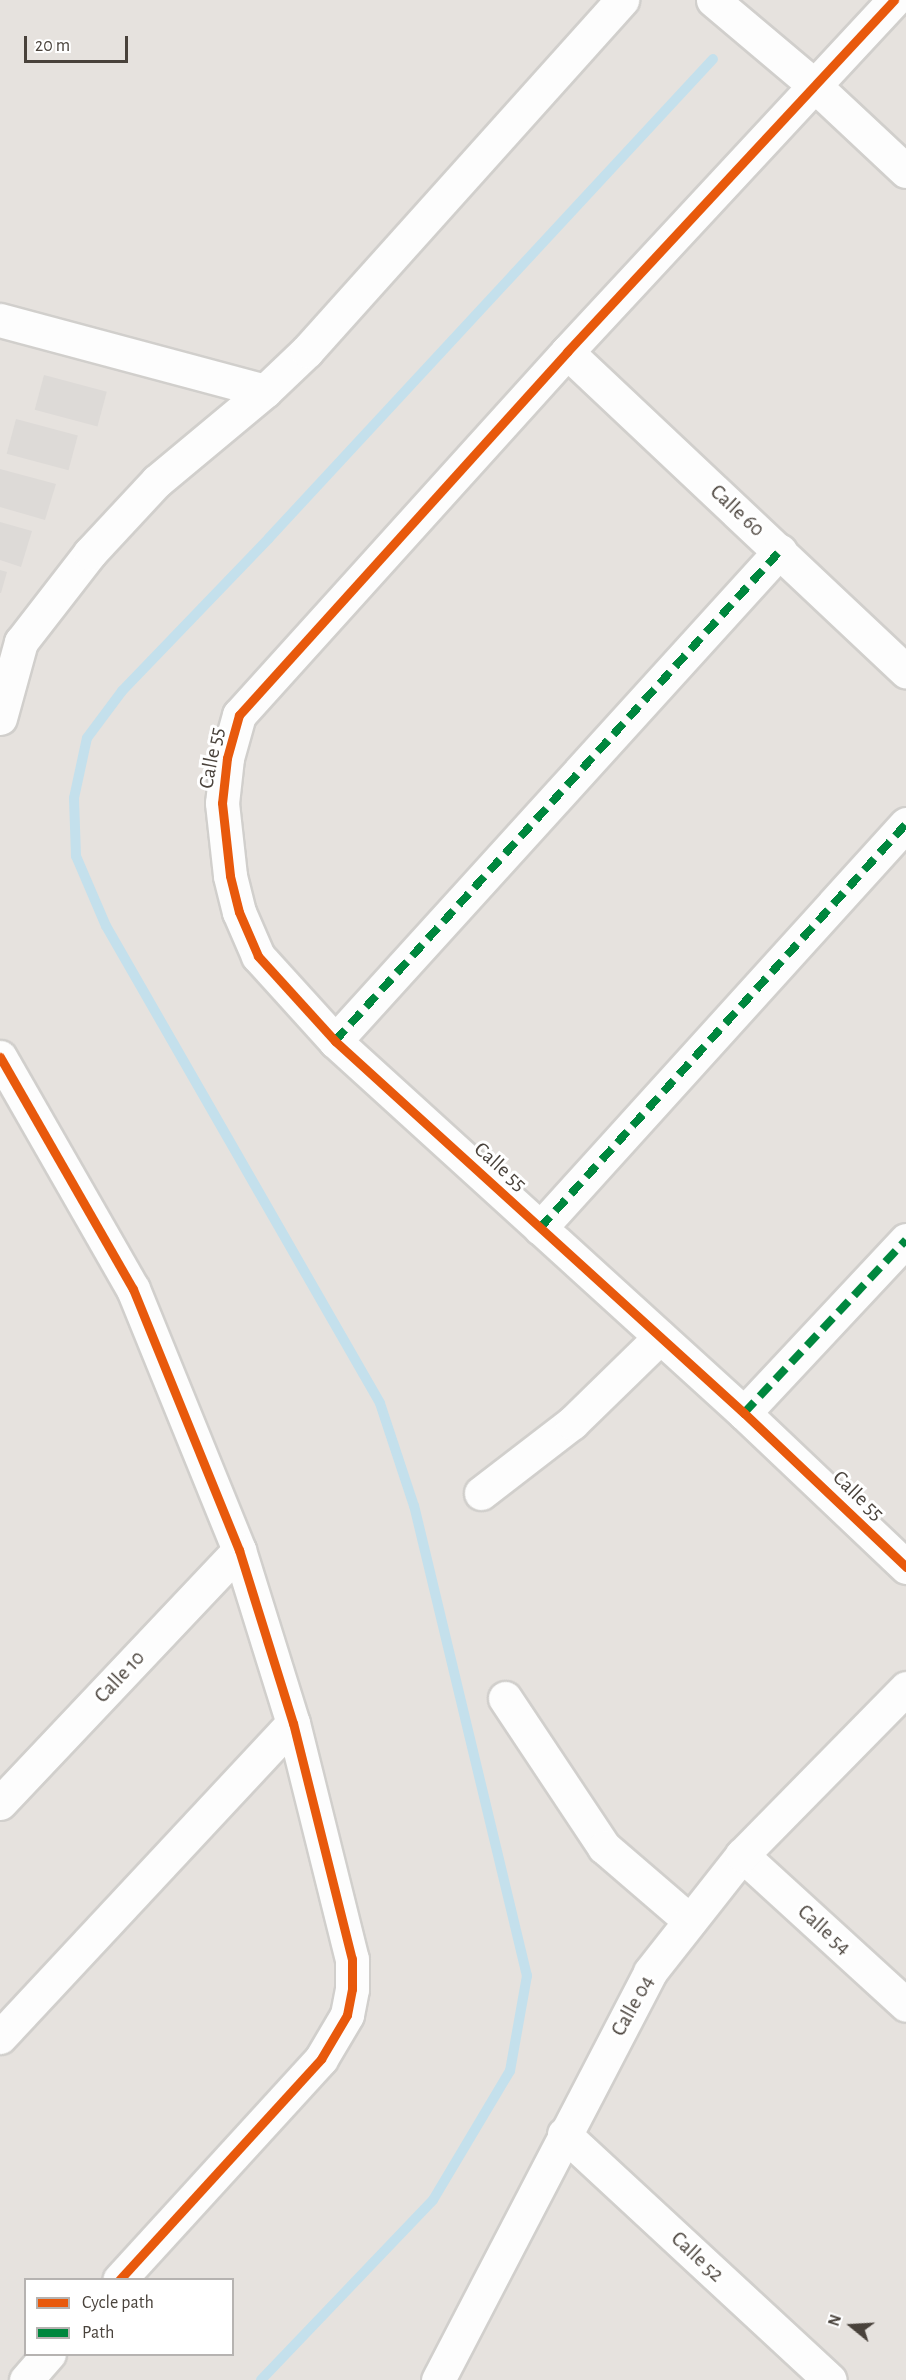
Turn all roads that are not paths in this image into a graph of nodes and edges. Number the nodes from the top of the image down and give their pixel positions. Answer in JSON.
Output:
{"nodes":[{"id":1,"x":622,"y":0,"type":"edge"},
{"id":2,"x":713,"y":0,"type":"edge"},
{"id":3,"x":894,"y":0,"type":"edge"},
{"id":4,"x":814,"y":85,"type":"junction"},
{"id":5,"x":906,"y":171,"type":"edge"},
{"id":6,"x":0,"y":320,"type":"edge"},
{"id":7,"x":567,"y":352,"type":"junction"},
{"id":8,"x":265,"y":391,"type":"junction"},
{"id":9,"x":780,"y":551,"type":"junction"},
{"id":10,"x":10,"y":640,"type":"edge"},
{"id":11,"x":906,"y":672,"type":"edge"},
{"id":12,"x":0,"y":718,"type":"edge"},
{"id":13,"x":906,"y":824,"type":"edge"},
{"id":14,"x":335,"y":1041,"type":"junction"},
{"id":15,"x":0,"y":1057,"type":"edge"},
{"id":16,"x":540,"y":1228,"type":"junction"},
{"id":17,"x":906,"y":1240,"type":"edge"},
{"id":18,"x":660,"y":1337,"type":"junction"},
{"id":19,"x":744,"y":1413,"type":"junction"},
{"id":20,"x":482,"y":1493,"type":"dead end"},
{"id":21,"x":239,"y":1550,"type":"junction"},
{"id":22,"x":906,"y":1567,"type":"edge"},
{"id":23,"x":906,"y":1688,"type":"edge"},
{"id":24,"x":505,"y":1698,"type":"dead end"},
{"id":25,"x":293,"y":1723,"type":"junction"},
{"id":26,"x":0,"y":1803,"type":"edge"},
{"id":27,"x":742,"y":1855,"type":"junction"},
{"id":28,"x":690,"y":1922,"type":"junction"},
{"id":29,"x":906,"y":2004,"type":"edge"},
{"id":30,"x":0,"y":2037,"type":"edge"},
{"id":31,"x":564,"y":2134,"type":"junction"},
{"id":32,"x":120,"y":2278,"type":"edge"},
{"id":33,"x":48,"y":2356,"type":"edge"},
{"id":34,"x":26,"y":2380,"type":"edge"},
{"id":35,"x":438,"y":2380,"type":"edge"},
{"id":36,"x":830,"y":2380,"type":"edge"}],
"edges":[{"from":1,"to":8,"type":"street"},
{"from":2,"to":4,"type":"street"},
{"from":3,"to":4,"type":"street"},
{"from":4,"to":5,"type":"street"},
{"from":4,"to":7,"type":"street"},
{"from":6,"to":8,"type":"street"},
{"from":7,"to":9,"type":"street","name":"Calle 60"},
{"from":7,"to":14,"type":"street","name":"Calle 55"},
{"from":8,"to":10,"type":"street"},
{"from":9,"to":11,"type":"street","name":"Calle 60"},
{"from":9,"to":14,"type":"street"},
{"from":10,"to":12,"type":"street"},
{"from":13,"to":16,"type":"street"},
{"from":14,"to":16,"type":"street","name":"Calle 55"},
{"from":15,"to":21,"type":"street"},
{"from":16,"to":18,"type":"street","name":"Calle 55"},
{"from":17,"to":19,"type":"street"},
{"from":18,"to":19,"type":"street","name":"Calle 55"},
{"from":18,"to":20,"type":"street"},
{"from":19,"to":22,"type":"street","name":"Calle 55"},
{"from":21,"to":25,"type":"street"},
{"from":21,"to":26,"type":"street","name":"Calle 10"},
{"from":23,"to":27,"type":"street","name":"Calle 04"},
{"from":24,"to":28,"type":"street"},
{"from":25,"to":30,"type":"street"},
{"from":25,"to":32,"type":"street"},
{"from":27,"to":28,"type":"street","name":"Calle 04"},
{"from":27,"to":29,"type":"street","name":"Calle 54"},
{"from":28,"to":31,"type":"street","name":"Calle 04"},
{"from":31,"to":35,"type":"street","name":"Calle 04"},
{"from":31,"to":36,"type":"street","name":"Calle 52"},
{"from":33,"to":34,"type":"street"}]}
